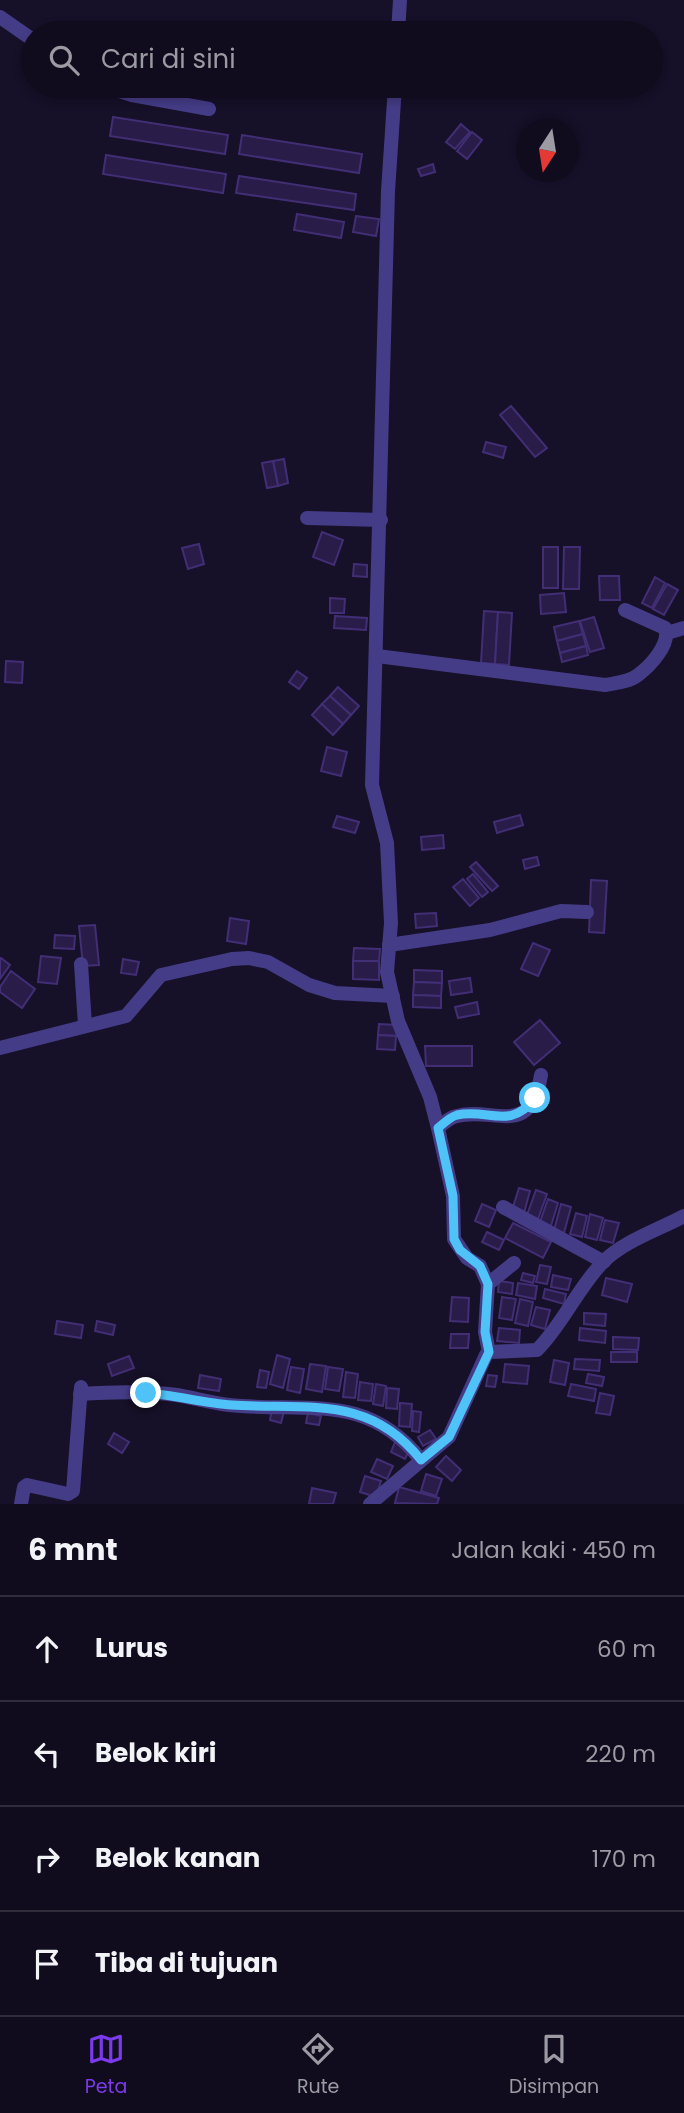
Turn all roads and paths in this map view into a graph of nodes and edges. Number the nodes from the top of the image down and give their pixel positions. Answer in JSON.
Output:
{"nodes":[{"id":1,"x":400,"y":0,"type":"edge"},
{"id":2,"x":0,"y":17,"type":"edge"},
{"id":3,"x":399,"y":21,"type":"edge"},
{"id":4,"x":21,"y":32,"type":"edge"},
{"id":5,"x":148,"y":98,"type":"edge"},
{"id":6,"x":394,"y":98,"type":"edge"},
{"id":7,"x":209,"y":109,"type":"dead end"},
{"id":8,"x":307,"y":518,"type":"dead end"},
{"id":9,"x":382,"y":520,"type":"junction"},
{"id":10,"x":625,"y":610,"type":"dead end"},
{"id":11,"x":684,"y":628,"type":"edge"},
{"id":12,"x":667,"y":633,"type":"junction"},
{"id":13,"x":377,"y":656,"type":"junction"},
{"id":14,"x":587,"y":912,"type":"dead end"},
{"id":15,"x":389,"y":945,"type":"junction"},
{"id":16,"x":81,"y":964,"type":"dead end"},
{"id":17,"x":393,"y":996,"type":"junction"},
{"id":18,"x":85,"y":1025,"type":"junction"},
{"id":19,"x":0,"y":1048,"type":"edge"},
{"id":20,"x":541,"y":1074,"type":"dead end"},
{"id":21,"x":438,"y":1128,"type":"junction"},
{"id":22,"x":503,"y":1207,"type":"dead end"},
{"id":23,"x":684,"y":1216,"type":"edge"},
{"id":24,"x":604,"y":1262,"type":"junction"},
{"id":25,"x":514,"y":1263,"type":"dead end"},
{"id":26,"x":488,"y":1284,"type":"junction"},
{"id":27,"x":489,"y":1352,"type":"junction"},
{"id":28,"x":421,"y":1460,"type":"junction"},
{"id":29,"x":21,"y":1504,"type":"edge"},
{"id":30,"x":370,"y":1504,"type":"edge"}],
"edges":[{"from":1,"to":3,"type":"street"},
{"from":2,"to":4,"type":"street"},
{"from":5,"to":7,"type":"street"},
{"from":6,"to":9,"type":"street"},
{"from":8,"to":9,"type":"street"},
{"from":9,"to":13,"type":"street"},
{"from":10,"to":12,"type":"street"},
{"from":11,"to":12,"type":"street"},
{"from":12,"to":13,"type":"street"},
{"from":13,"to":15,"type":"street"},
{"from":14,"to":15,"type":"street"},
{"from":15,"to":17,"type":"street"},
{"from":16,"to":18,"type":"street"},
{"from":17,"to":18,"type":"street"},
{"from":17,"to":21,"type":"street"},
{"from":18,"to":19,"type":"street"},
{"from":20,"to":21,"type":"street"},
{"from":21,"to":26,"type":"street"},
{"from":22,"to":24,"type":"street"},
{"from":23,"to":24,"type":"street"},
{"from":24,"to":27,"type":"street"},
{"from":25,"to":26,"type":"street"},
{"from":26,"to":27,"type":"street"},
{"from":27,"to":28,"type":"street"},
{"from":28,"to":29,"type":"street"},
{"from":28,"to":30,"type":"street"}]}
